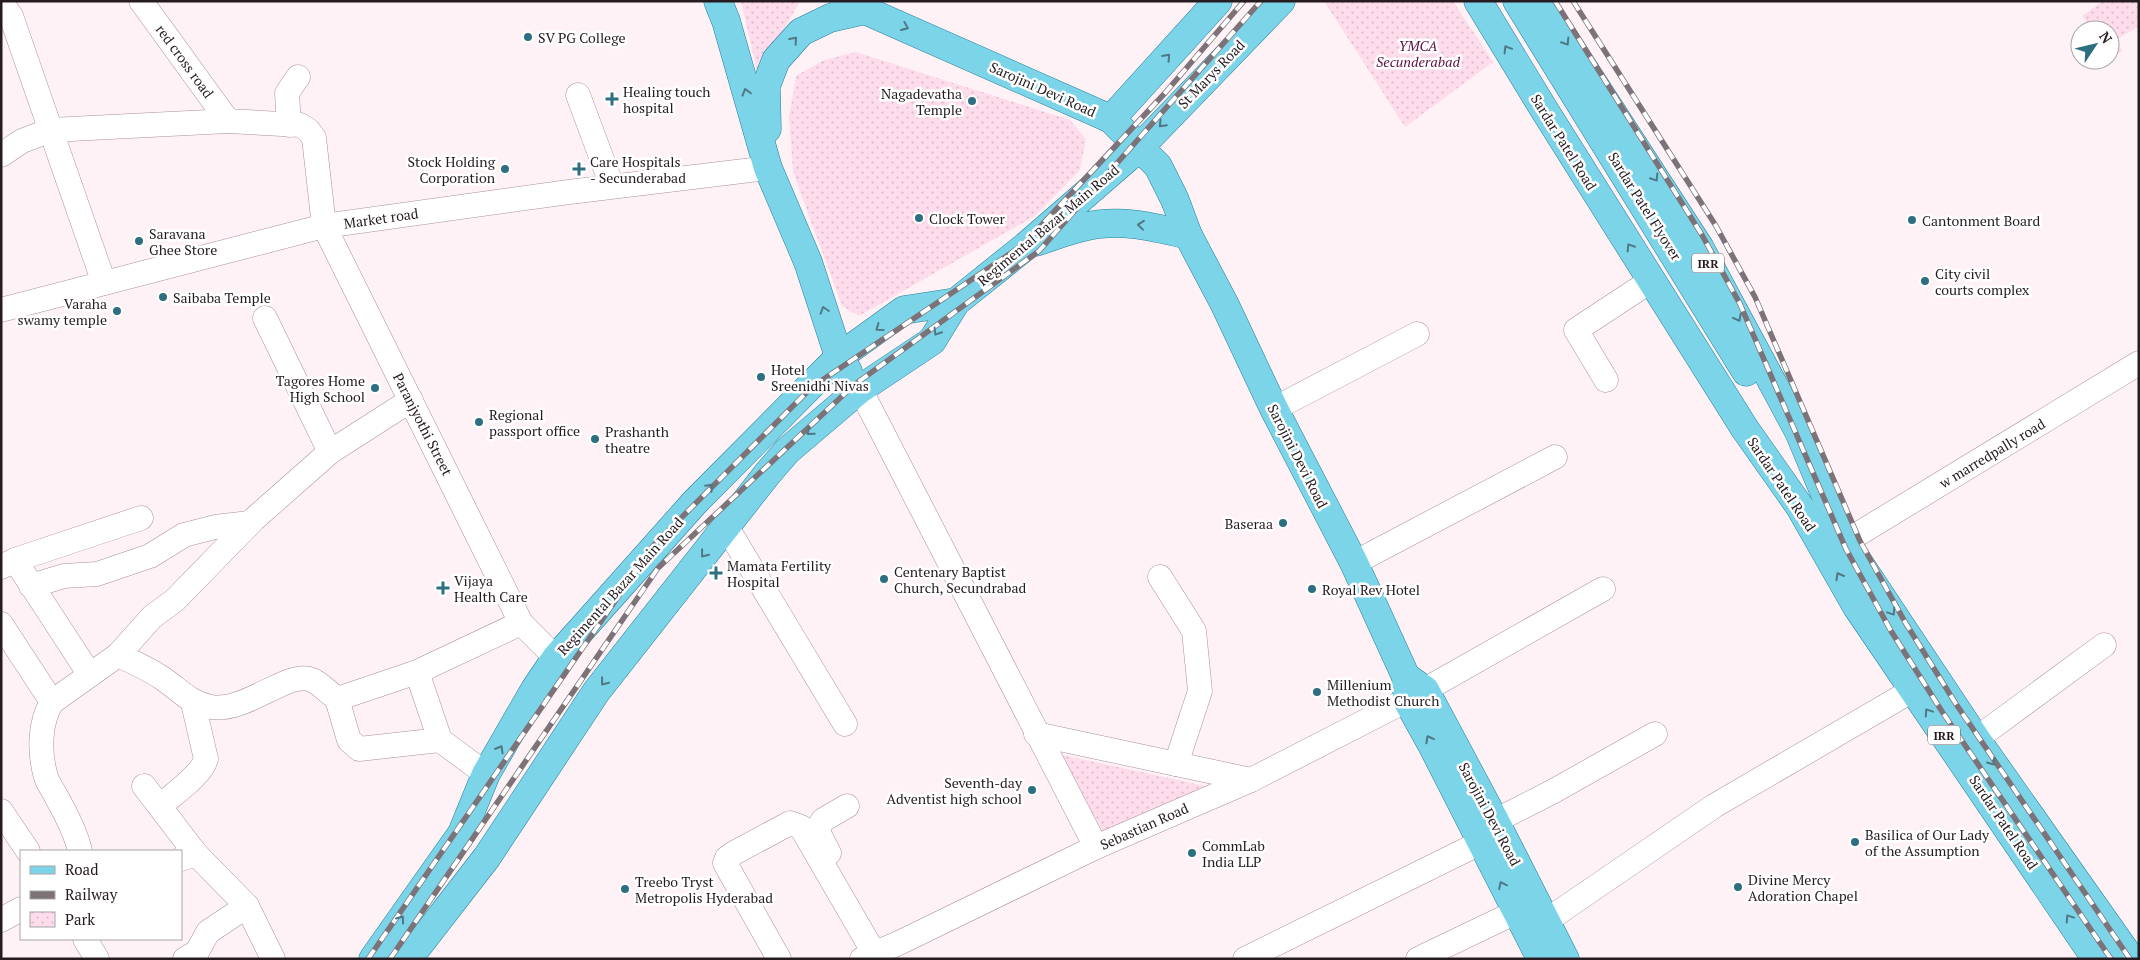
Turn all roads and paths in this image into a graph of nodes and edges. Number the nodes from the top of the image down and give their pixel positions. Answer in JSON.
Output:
{"nodes":[{"id":1,"x":141,"y":1,"type":"edge"},
{"id":2,"x":718,"y":1,"type":"edge"},
{"id":3,"x":1218,"y":1,"type":"edge"},
{"id":4,"x":1281,"y":1,"type":"edge"},
{"id":5,"x":1478,"y":1,"type":"edge"},
{"id":6,"x":1500,"y":1,"type":"edge"},
{"id":7,"x":1517,"y":1,"type":"edge"},
{"id":8,"x":1540,"y":1,"type":"edge"},
{"id":9,"x":1,"y":2,"type":"edge"},
{"id":10,"x":854,"y":6,"type":"edge"},
{"id":11,"x":298,"y":77,"type":"dead end"},
{"id":12,"x":578,"y":94,"type":"dead end"},
{"id":13,"x":1111,"y":119,"type":"junction"},
{"id":14,"x":228,"y":121,"type":"junction"},
{"id":15,"x":289,"y":124,"type":"junction"},
{"id":16,"x":51,"y":130,"type":"junction"},
{"id":17,"x":1140,"y":147,"type":"junction"},
{"id":18,"x":1,"y":154,"type":"edge"},
{"id":19,"x":768,"y":168,"type":"junction"},
{"id":20,"x":612,"y":186,"type":"junction"},
{"id":21,"x":324,"y":226,"type":"junction"},
{"id":22,"x":1188,"y":235,"type":"junction"},
{"id":23,"x":1026,"y":246,"type":"junction"},
{"id":24,"x":1652,"y":280,"type":"junction"},
{"id":25,"x":104,"y":283,"type":"junction"},
{"id":26,"x":956,"y":302,"type":"junction"},
{"id":27,"x":1,"y":310,"type":"edge"},
{"id":28,"x":265,"y":318,"type":"dead end"},
{"id":29,"x":1417,"y":334,"type":"dead end"},
{"id":30,"x":1722,"y":344,"type":"junction"},
{"id":31,"x":839,"y":357,"type":"junction"},
{"id":32,"x":2139,"y":363,"type":"edge"},
{"id":33,"x":1606,"y":380,"type":"dead end"},
{"id":34,"x":860,"y":389,"type":"junction"},
{"id":35,"x":411,"y":400,"type":"junction"},
{"id":36,"x":1274,"y":409,"type":"junction"},
{"id":37,"x":330,"y":452,"type":"junction"},
{"id":38,"x":1555,"y":458,"type":"dead end"},
{"id":39,"x":1800,"y":508,"type":"junction"},
{"id":40,"x":142,"y":518,"type":"dead end"},
{"id":41,"x":250,"y":523,"type":"junction"},
{"id":42,"x":726,"y":526,"type":"junction"},
{"id":43,"x":1845,"y":542,"type":"junction"},
{"id":44,"x":1354,"y":563,"type":"junction"},
{"id":45,"x":8,"y":564,"type":"edge"},
{"id":46,"x":1160,"y":577,"type":"dead end"},
{"id":47,"x":32,"y":586,"type":"junction"},
{"id":48,"x":1603,"y":590,"type":"dead end"},
{"id":49,"x":521,"y":623,"type":"junction"},
{"id":50,"x":1,"y":624,"type":"edge"},
{"id":51,"x":2104,"y":645,"type":"dead end"},
{"id":52,"x":118,"y":654,"type":"junction"},
{"id":53,"x":556,"y":658,"type":"junction"},
{"id":54,"x":417,"y":672,"type":"junction"},
{"id":55,"x":90,"y":675,"type":"junction"},
{"id":56,"x":1412,"y":689,"type":"junction"},
{"id":57,"x":1914,"y":690,"type":"junction"},
{"id":58,"x":337,"y":699,"type":"junction"},
{"id":59,"x":52,"y":702,"type":"junction"},
{"id":60,"x":193,"y":703,"type":"junction"},
{"id":61,"x":844,"y":724,"type":"dead end"},
{"id":62,"x":1036,"y":734,"type":"junction"},
{"id":63,"x":1655,"y":734,"type":"dead end"},
{"id":64,"x":1976,"y":739,"type":"junction"},
{"id":65,"x":440,"y":740,"type":"junction"},
{"id":66,"x":1176,"y":764,"type":"junction"},
{"id":67,"x":486,"y":774,"type":"junction"},
{"id":68,"x":1250,"y":780,"type":"junction"},
{"id":69,"x":144,"y":786,"type":"dead end"},
{"id":70,"x":160,"y":806,"type":"junction"},
{"id":71,"x":847,"y":806,"type":"dead end"},
{"id":72,"x":1,"y":811,"type":"edge"},
{"id":73,"x":1488,"y":832,"type":"junction"},
{"id":74,"x":1096,"y":847,"type":"junction"},
{"id":75,"x":27,"y":850,"type":"edge"},
{"id":76,"x":80,"y":850,"type":"edge"},
{"id":77,"x":189,"y":856,"type":"edge"},
{"id":78,"x":247,"y":906,"type":"junction"},
{"id":79,"x":20,"y":910,"type":"edge"},
{"id":80,"x":1516,"y":912,"type":"junction"},
{"id":81,"x":1,"y":920,"type":"edge"},
{"id":82,"x":1546,"y":921,"type":"junction"},
{"id":83,"x":86,"y":940,"type":"edge"},
{"id":84,"x":873,"y":954,"type":"edge"},
{"id":85,"x":376,"y":958,"type":"edge"},
{"id":86,"x":97,"y":959,"type":"edge"},
{"id":87,"x":185,"y":959,"type":"edge"},
{"id":88,"x":273,"y":959,"type":"edge"},
{"id":89,"x":408,"y":959,"type":"edge"},
{"id":90,"x":779,"y":959,"type":"edge"},
{"id":91,"x":1245,"y":959,"type":"edge"},
{"id":92,"x":1418,"y":959,"type":"edge"},
{"id":93,"x":1541,"y":959,"type":"edge"},
{"id":94,"x":1565,"y":959,"type":"edge"},
{"id":95,"x":2096,"y":959,"type":"edge"},
{"id":96,"x":2131,"y":959,"type":"edge"}],
"edges":[{"from":1,"to":14,"type":"street","name":"red cross road"},
{"from":19,"to":2,"type":"main road","one_way":true},
{"from":13,"to":3,"type":"main road","one_way":true},
{"from":4,"to":17,"type":"main road","name":"St Marys Road","one_way":true},
{"from":24,"to":5,"type":"main road","name":"Sardar Patel Road","number":"IRR","one_way":true},
{"from":6,"to":30,"type":"main road","name":"Sardar Patel Flyover","number":"IRR"},
{"from":7,"to":30,"type":"main road","name":"Sardar Patel Flyover","number":"IRR"},
{"from":8,"to":43,"type":"main road","name":"Sardar Patel Road","number":"IRR","one_way":true},
{"from":9,"to":16,"type":"street"},
{"from":10,"to":13,"type":"main road","name":"Sarojini Devi Road","one_way":true},
{"from":19,"to":10,"type":"main road","one_way":true},
{"from":11,"to":15,"type":"street"},
{"from":12,"to":20,"type":"street"},
{"from":13,"to":17,"type":"main road","name":"Sarojini Devi Road"},
{"from":14,"to":15,"type":"street"},
{"from":14,"to":16,"type":"street"},
{"from":15,"to":21,"type":"street"},
{"from":16,"to":18,"type":"street"},
{"from":16,"to":25,"type":"street"},
{"from":17,"to":22,"type":"main road","name":"Sarojini Devi Road"},
{"from":17,"to":23,"type":"main road","name":"Regimental Bazar Main Road"},
{"from":19,"to":20,"type":"street","name":"Market road"},
{"from":31,"to":19,"type":"main road","one_way":true},
{"from":20,"to":21,"type":"street","name":"Market road"},
{"from":21,"to":25,"type":"street","name":"Market road"},
{"from":21,"to":35,"type":"street","name":"Paranjyothi Street"},
{"from":22,"to":23,"type":"main road","one_way":true},
{"from":22,"to":36,"type":"main road","name":"Sarojini Devi Road"},
{"from":23,"to":26,"type":"main road","name":"Regimental Bazar Main Road"},
{"from":24,"to":33,"type":"street"},
{"from":24,"to":39,"type":"main road","name":"Sardar Patel Road","number":"IRR"},
{"from":25,"to":27,"type":"street","name":"Market road"},
{"from":26,"to":31,"type":"main road","name":"Regimental Bazar Main Road","one_way":true},
{"from":26,"to":34,"type":"main road","name":"Regimental Bazar Main Road","one_way":true},
{"from":28,"to":37,"type":"street"},
{"from":29,"to":36,"type":"street"},
{"from":30,"to":39,"type":"main road","name":"Sardar Patel Flyover","number":"IRR"},
{"from":30,"to":43,"type":"main road","name":"Sardar Patel Flyover","number":"IRR"},
{"from":31,"to":34,"type":"main road"},
{"from":53,"to":31,"type":"main road","name":"Regimental Bazar Main Road","one_way":true},
{"from":32,"to":43,"type":"street","name":"w marredpally road"},
{"from":34,"to":42,"type":"main road","name":"Regimental Bazar Main Road","one_way":true},
{"from":34,"to":62,"type":"street"},
{"from":35,"to":37,"type":"street"},
{"from":35,"to":49,"type":"street","name":"Paranjyothi Street"},
{"from":36,"to":44,"type":"main road","name":"Sarojini Devi Road"},
{"from":37,"to":41,"type":"street"},
{"from":38,"to":44,"type":"street"},
{"from":57,"to":39,"type":"main road","name":"Sardar Patel Road","number":"IRR","one_way":true},
{"from":40,"to":45,"type":"street"},
{"from":41,"to":47,"type":"street"},
{"from":41,"to":52,"type":"street"},
{"from":42,"to":61,"type":"street"},
{"from":42,"to":89,"type":"main road","name":"Regimental Bazar Main Road","one_way":true},
{"from":43,"to":64,"type":"main road","name":"Sardar Patel Road","number":"IRR","one_way":true},
{"from":44,"to":56,"type":"main road","name":"Sarojini Devi Road"},
{"from":45,"to":47,"type":"street"},
{"from":46,"to":66,"type":"street"},
{"from":47,"to":55,"type":"street"},
{"from":48,"to":56,"type":"street","name":"Sebastian Road"},
{"from":49,"to":53,"type":"street","name":"Paranjyothi Street"},
{"from":49,"to":54,"type":"street"},
{"from":50,"to":59,"type":"street"},
{"from":51,"to":64,"type":"street"},
{"from":52,"to":55,"type":"street"},
{"from":52,"to":60,"type":"street"},
{"from":67,"to":53,"type":"main road","name":"Regimental Bazar Main Road","one_way":true},
{"from":54,"to":58,"type":"street"},
{"from":54,"to":65,"type":"street"},
{"from":55,"to":59,"type":"street"},
{"from":56,"to":68,"type":"street","name":"Sebastian Road"},
{"from":56,"to":73,"type":"main road","name":"Sarojini Devi Road"},
{"from":57,"to":82,"type":"street"},
{"from":95,"to":57,"type":"main road","name":"Sardar Patel Road","number":"IRR","one_way":true},
{"from":58,"to":60,"type":"street"},
{"from":58,"to":65,"type":"street"},
{"from":59,"to":76,"type":"street"},
{"from":60,"to":70,"type":"street"},
{"from":62,"to":66,"type":"street"},
{"from":62,"to":74,"type":"street"},
{"from":63,"to":73,"type":"street"},
{"from":64,"to":96,"type":"main road","name":"Sardar Patel Road","number":"IRR","one_way":true},
{"from":65,"to":67,"type":"street"},
{"from":66,"to":68,"type":"street"},
{"from":85,"to":67,"type":"main road","name":"Regimental Bazar Main Road","one_way":true},
{"from":68,"to":74,"type":"street","name":"Sebastian Road"},
{"from":69,"to":70,"type":"street"},
{"from":70,"to":77,"type":"street"},
{"from":71,"to":84,"type":"street"},
{"from":72,"to":75,"type":"street"},
{"from":80,"to":73,"type":"main road","name":"Sarojini Devi Road","one_way":true},
{"from":73,"to":82,"type":"main road","name":"Sarojini Devi Road"},
{"from":73,"to":91,"type":"street"},
{"from":74,"to":84,"type":"street","name":"Sebastian Road"},
{"from":77,"to":78,"type":"street"},
{"from":78,"to":87,"type":"street"},
{"from":78,"to":88,"type":"street"},
{"from":79,"to":81,"type":"street"},
{"from":80,"to":92,"type":"street"},
{"from":80,"to":93,"type":"main road","name":"Sarojini Devi Road"},
{"from":82,"to":94,"type":"main road","name":"Sarojini Devi Road"},
{"from":83,"to":86,"type":"street"},
{"from":84,"to":90,"type":"street"}]}
